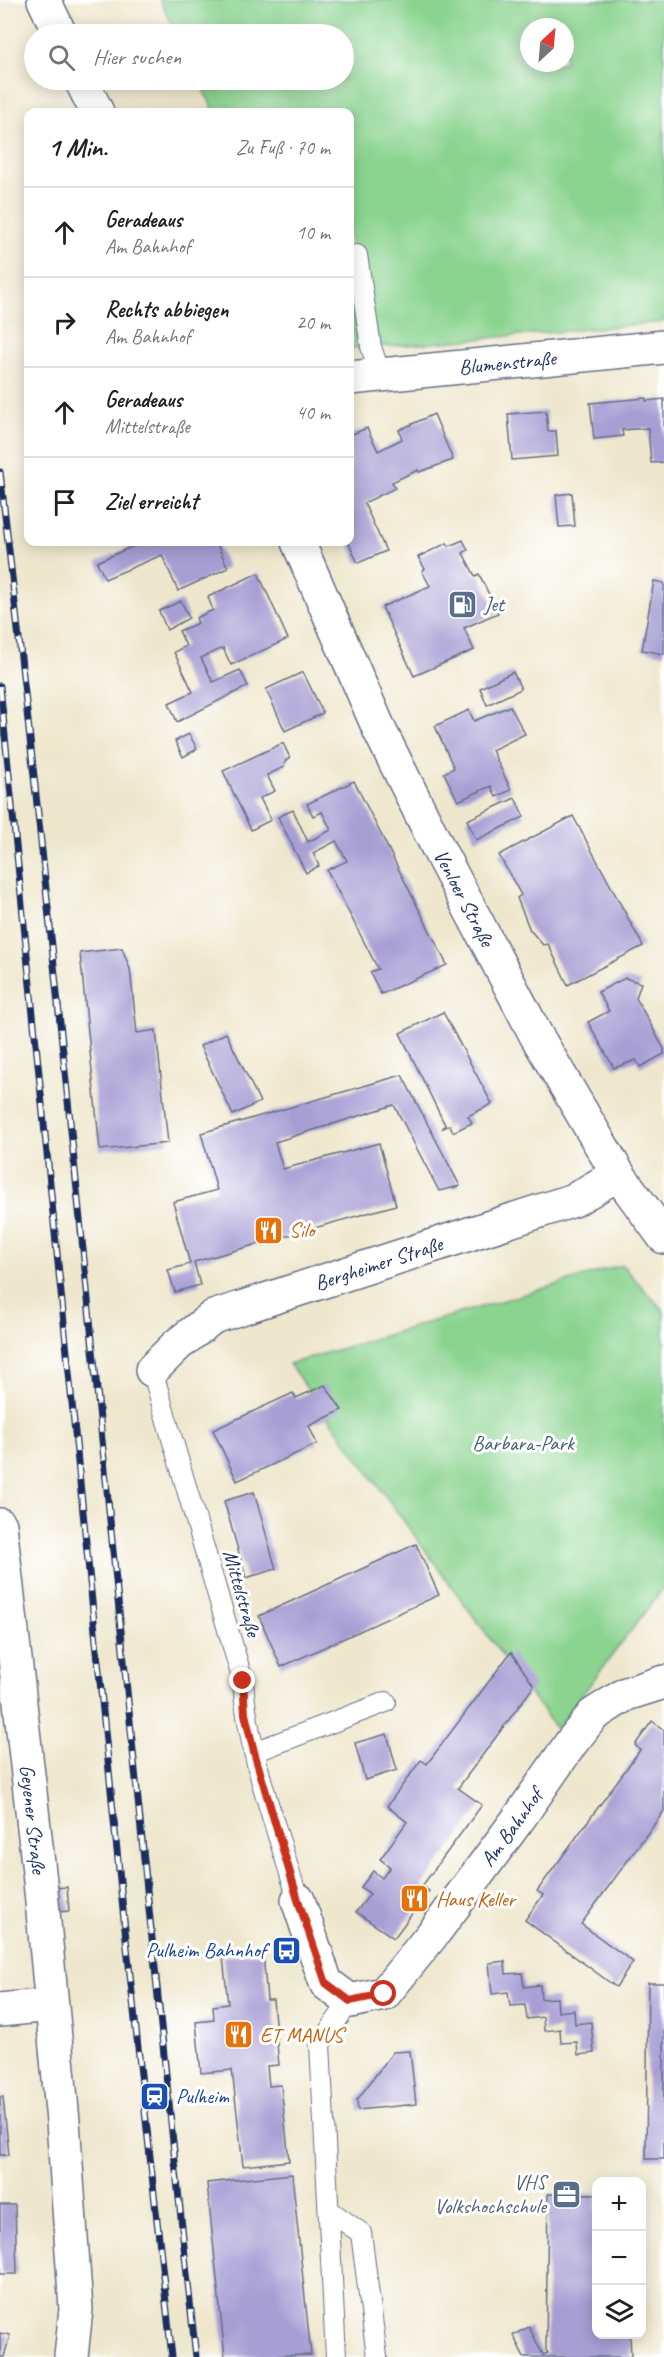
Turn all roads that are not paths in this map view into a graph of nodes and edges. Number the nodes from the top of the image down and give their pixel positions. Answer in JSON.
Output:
{"nodes":[{"id":1,"x":44,"y":0,"type":"edge"},
{"id":2,"x":55,"y":24,"type":"edge"},
{"id":3,"x":86,"y":90,"type":"edge"},
{"id":4,"x":95,"y":108,"type":"edge"},
{"id":5,"x":357,"y":255,"type":"dead end"},
{"id":6,"x":664,"y":347,"type":"edge"},
{"id":7,"x":365,"y":376,"type":"edge"},
{"id":8,"x":300,"y":546,"type":"edge"},
{"id":9,"x":618,"y":1174,"type":"junction"},
{"id":10,"x":664,"y":1237,"type":"edge"},
{"id":11,"x":152,"y":1370,"type":"joint"},
{"id":12,"x":0,"y":1525,"type":"edge"},
{"id":13,"x":664,"y":1682,"type":"edge"},
{"id":14,"x":386,"y":1702,"type":"dead end"},
{"id":15,"x":254,"y":1752,"type":"junction"},
{"id":16,"x":298,"y":1900,"type":"joint"},
{"id":17,"x":350,"y":2001,"type":"junction"},
{"id":18,"x":51,"y":2005,"type":"junction"},
{"id":19,"x":0,"y":2010,"type":"edge"},
{"id":20,"x":330,"y":2211,"type":"junction"},
{"id":21,"x":71,"y":2357,"type":"edge"},
{"id":22,"x":336,"y":2357,"type":"edge"},
{"id":23,"x":377,"y":2357,"type":"edge"}],
"edges":[{"from":1,"to":2,"type":"street"},
{"from":3,"to":4,"type":"street"},
{"from":5,"to":7,"type":"lane"},
{"from":6,"to":7,"type":"street","name":"Blumenstraße"},
{"from":8,"to":9,"type":"street","name":"Venloer Straße"},
{"from":9,"to":10,"type":"street","name":"Venloer Straße"},
{"from":9,"to":11,"type":"street","name":"Bergheimer Straße"},
{"from":11,"to":15,"type":"lane","name":"Mittelstraße"},
{"from":12,"to":18,"type":"street","name":"Geyener Straße"},
{"from":13,"to":17,"type":"street","name":"Am Bahnhof"},
{"from":14,"to":15,"type":"lane"},
{"from":15,"to":16,"type":"lane","name":"Mittelstraße"},
{"from":16,"to":17,"type":"street"},
{"from":17,"to":20,"type":"lane"},
{"from":18,"to":19,"type":"street"},
{"from":18,"to":21,"type":"street","name":"Geyener Straße"},
{"from":20,"to":22,"type":"lane"},
{"from":20,"to":23,"type":"lane"}]}
